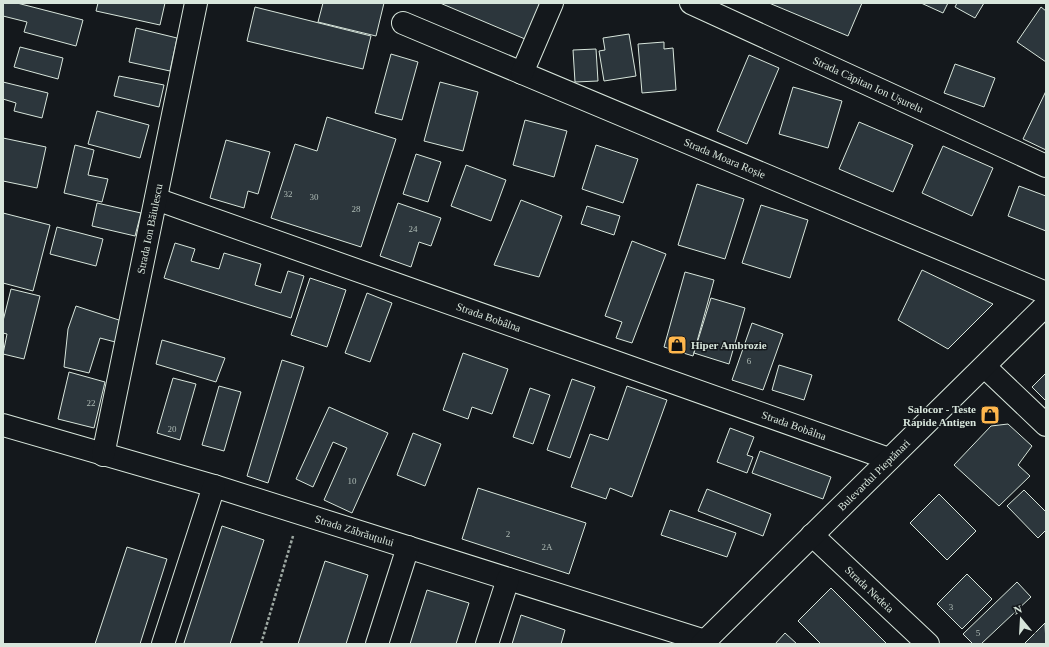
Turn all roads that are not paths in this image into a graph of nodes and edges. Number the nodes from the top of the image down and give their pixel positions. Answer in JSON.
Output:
{"nodes":[{"id":1,"x":196,"y":3,"type":"edge"},
{"id":2,"x":552,"y":3,"type":"edge"},
{"id":3,"x":691,"y":3,"type":"edge"},
{"id":4,"x":403,"y":23,"type":"dead end"},
{"id":5,"x":522,"y":73,"type":"junction"},
{"id":6,"x":1046,"y":166,"type":"edge"},
{"id":7,"x":156,"y":199,"type":"junction"},
{"id":8,"x":1046,"y":293,"type":"edge"},
{"id":9,"x":1046,"y":305,"type":"edge"},
{"id":10,"x":985,"y":367,"type":"junction"},
{"id":11,"x":3,"y":425,"type":"edge"},
{"id":12,"x":1046,"y":425,"type":"edge"},
{"id":13,"x":103,"y":455,"type":"junction"},
{"id":14,"x":889,"y":459,"type":"junction"},
{"id":15,"x":214,"y":486,"type":"junction"},
{"id":16,"x":812,"y":535,"type":"junction"},
{"id":17,"x":408,"y":547,"type":"junction"},
{"id":18,"x":508,"y":579,"type":"junction"},
{"id":19,"x":703,"y":643,"type":"edge"},
{"id":20,"x":163,"y":644,"type":"edge"},
{"id":21,"x":378,"y":644,"type":"edge"},
{"id":22,"x":487,"y":644,"type":"edge"},
{"id":23,"x":928,"y":644,"type":"edge"}],
"edges":[{"from":1,"to":7,"type":"street","name":"Strada Ion Băiulescu"},
{"from":2,"to":5,"type":"street"},
{"from":3,"to":6,"type":"street","name":"Strada Căpitan Ion Ușurelu"},
{"from":4,"to":5,"type":"street","name":"Strada Moara Roșie"},
{"from":5,"to":8,"type":"street","name":"Strada Moara Roșie"},
{"from":7,"to":13,"type":"street","name":"Strada Ion Băiulescu"},
{"from":7,"to":14,"type":"street","name":"Strada Bobâlna"},
{"from":9,"to":10,"type":"street","name":"Bulevardul Pieptănari"},
{"from":10,"to":12,"type":"street"},
{"from":10,"to":14,"type":"street","name":"Bulevardul Pieptănari"},
{"from":11,"to":13,"type":"street","name":"Strada Zăbrăuțului"},
{"from":13,"to":15,"type":"street","name":"Strada Zăbrăuțului"},
{"from":14,"to":16,"type":"street","name":"Bulevardul Pieptănari"},
{"from":15,"to":17,"type":"street","name":"Strada Zăbrăuțului"},
{"from":15,"to":20,"type":"street"},
{"from":16,"to":19,"type":"street","name":"Bulevardul Pieptănari"},
{"from":16,"to":23,"type":"street","name":"Strada Nedeia"},
{"from":17,"to":18,"type":"street","name":"Strada Zăbrăuțului"},
{"from":17,"to":21,"type":"street"},
{"from":18,"to":19,"type":"street","name":"Strada Zăbrăuțului"},
{"from":18,"to":22,"type":"street"}]}
